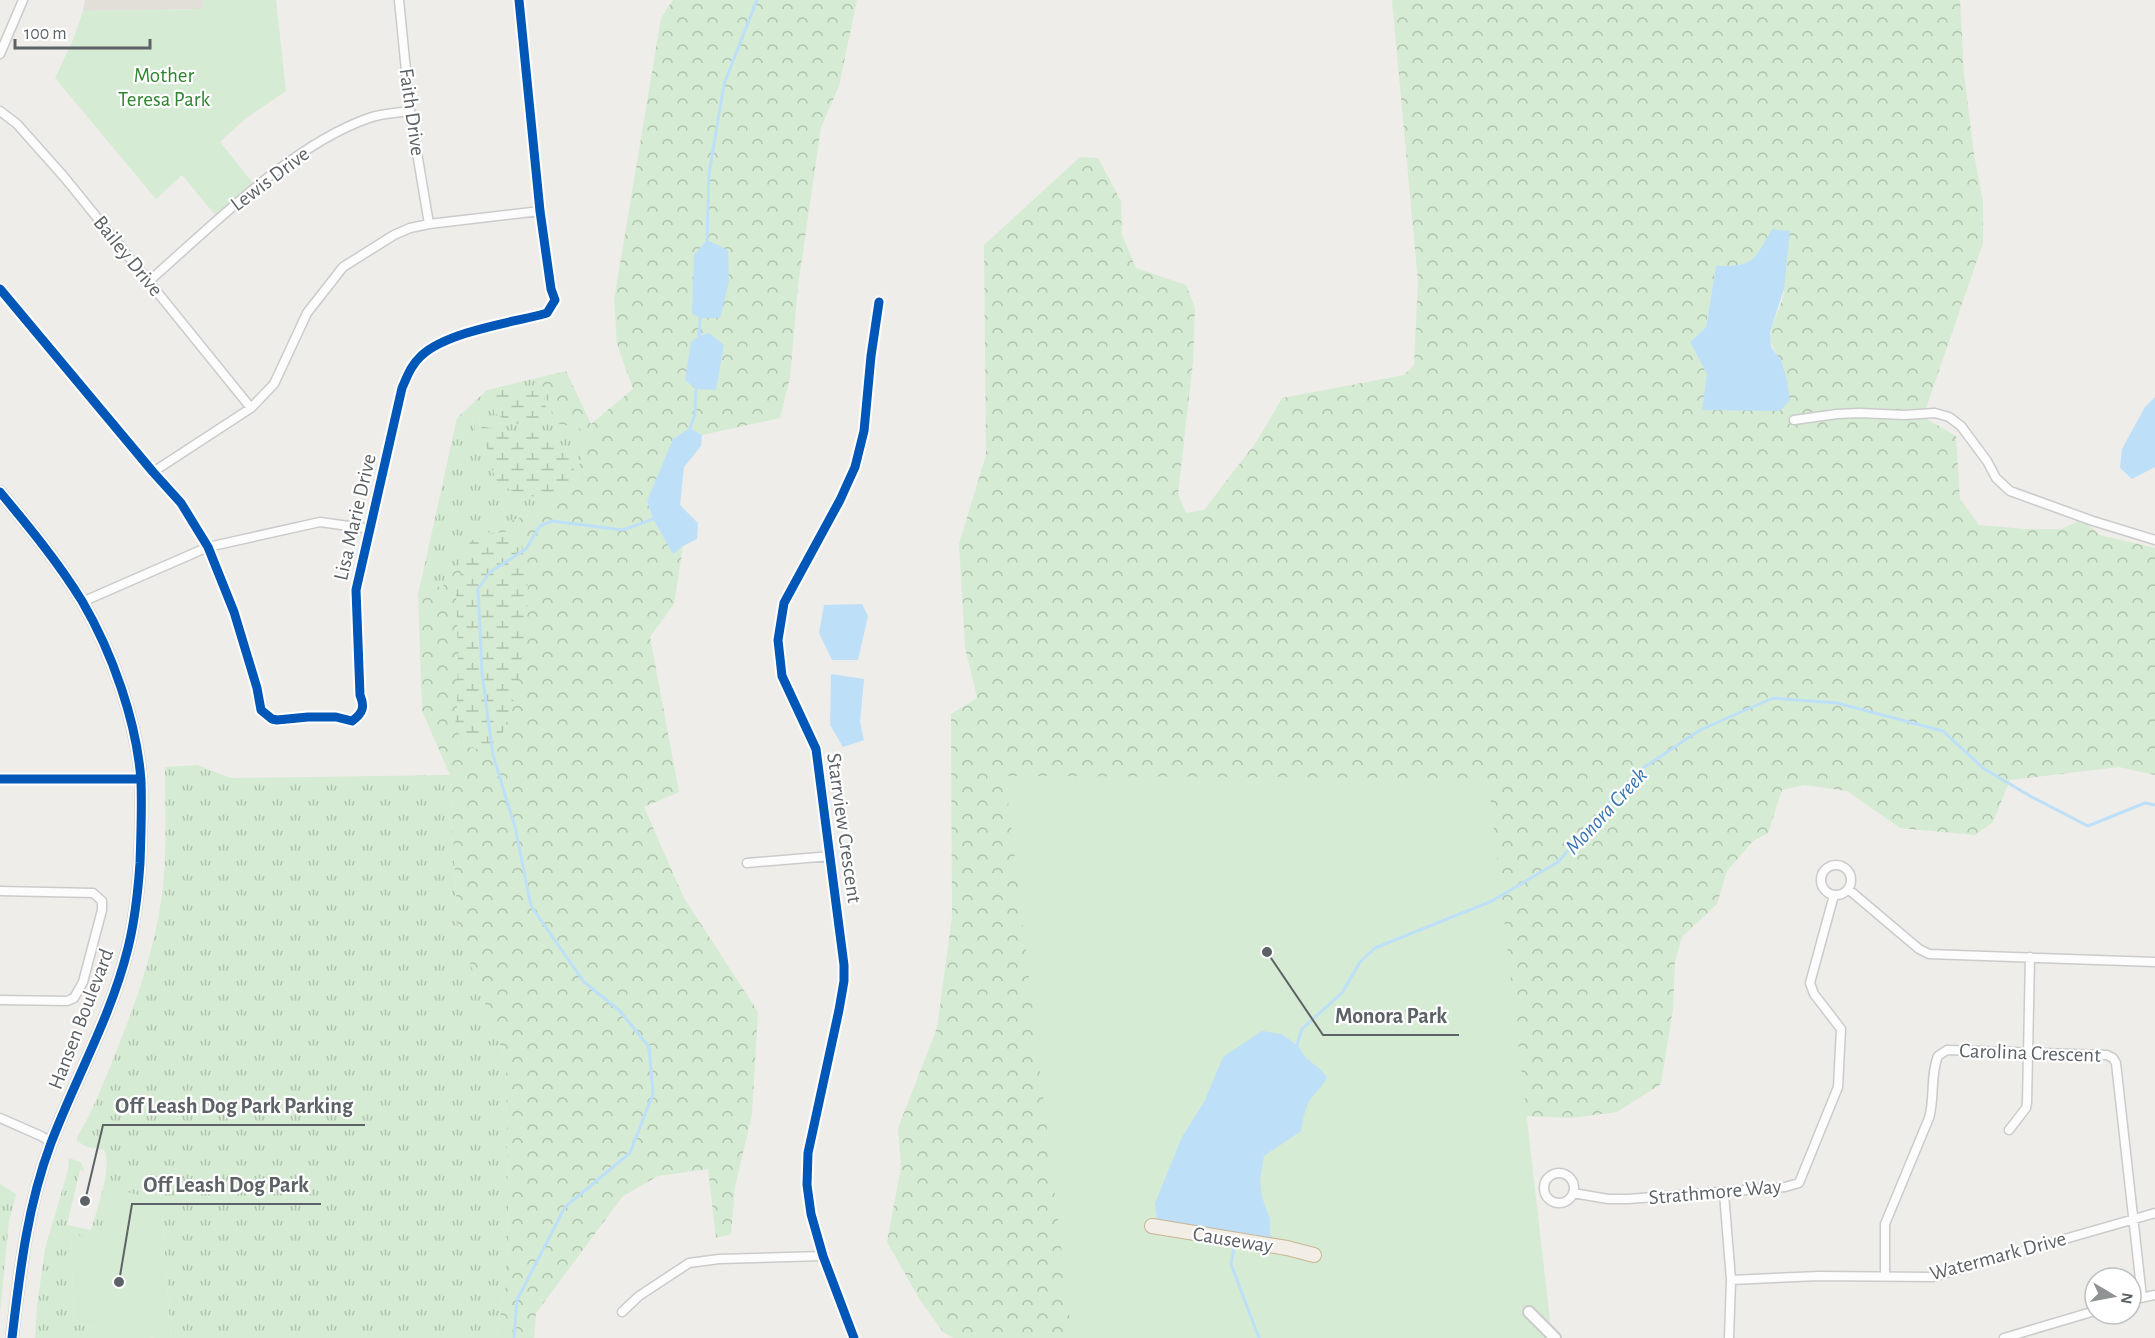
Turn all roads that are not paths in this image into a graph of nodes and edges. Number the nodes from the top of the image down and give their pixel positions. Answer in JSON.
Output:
{"nodes":[{"id":1,"x":23,"y":0,"type":"edge"},
{"id":2,"x":399,"y":0,"type":"edge"},
{"id":3,"x":519,"y":0,"type":"edge"},
{"id":4,"x":0,"y":54,"type":"edge"},
{"id":5,"x":0,"y":111,"type":"edge"},
{"id":6,"x":410,"y":111,"type":"junction"},
{"id":7,"x":540,"y":211,"type":"junction"},
{"id":8,"x":429,"y":224,"type":"junction"},
{"id":9,"x":148,"y":281,"type":"junction"},
{"id":10,"x":0,"y":289,"type":"edge"},
{"id":11,"x":879,"y":302,"type":"dead end"},
{"id":12,"x":251,"y":408,"type":"junction"},
{"id":13,"x":1794,"y":420,"type":"dead end"},
{"id":14,"x":153,"y":472,"type":"junction"},
{"id":15,"x":0,"y":492,"type":"edge"},
{"id":16,"x":370,"y":529,"type":"junction"},
{"id":17,"x":2155,"y":540,"type":"edge"},
{"id":18,"x":208,"y":547,"type":"junction"},
{"id":19,"x":82,"y":602,"type":"junction"},
{"id":20,"x":0,"y":778,"type":"edge"},
{"id":21,"x":141,"y":779,"type":"junction"},
{"id":22,"x":831,"y":856,"type":"junction"},
{"id":23,"x":747,"y":863,"type":"dead end"},
{"id":24,"x":1848,"y":889,"type":"junction"},
{"id":25,"x":0,"y":891,"type":"edge"},
{"id":26,"x":1834,"y":895,"type":"junction"},
{"id":27,"x":2030,"y":957,"type":"junction"},
{"id":28,"x":2155,"y":962,"type":"edge"},
{"id":29,"x":0,"y":1000,"type":"edge"},
{"id":30,"x":2028,"y":1051,"type":"junction"},
{"id":31,"x":0,"y":1118,"type":"edge"},
{"id":32,"x":2008,"y":1130,"type":"dead end"},
{"id":33,"x":51,"y":1142,"type":"junction"},
{"id":34,"x":1724,"y":1192,"type":"junction"},
{"id":35,"x":1573,"y":1193,"type":"dead end"},
{"id":36,"x":2155,"y":1213,"type":"edge"},
{"id":37,"x":2134,"y":1217,"type":"junction"},
{"id":38,"x":1152,"y":1226,"type":"dead end"},
{"id":39,"x":1314,"y":1255,"type":"dead end"},
{"id":40,"x":823,"y":1256,"type":"junction"},
{"id":41,"x":2139,"y":1266,"type":"edge"},
{"id":42,"x":1885,"y":1276,"type":"junction"},
{"id":43,"x":1731,"y":1280,"type":"junction"},
{"id":44,"x":622,"y":1312,"type":"dead end"},
{"id":45,"x":1529,"y":1312,"type":"dead end"},
{"id":46,"x":2083,"y":1315,"type":"edge"},
{"id":47,"x":12,"y":1338,"type":"edge"},
{"id":48,"x":854,"y":1338,"type":"edge"},
{"id":49,"x":1555,"y":1338,"type":"edge"},
{"id":50,"x":1729,"y":1338,"type":"edge"},
{"id":51,"x":2004,"y":1338,"type":"edge"}],
"edges":[{"from":1,"to":4,"type":"street"},
{"from":2,"to":6,"type":"street","name":"Faith Drive"},
{"from":3,"to":7,"type":"street","name":"Lisa Marie Drive"},
{"from":5,"to":9,"type":"street","name":"Bailey Drive"},
{"from":6,"to":8,"type":"street","name":"Faith Drive"},
{"from":6,"to":9,"type":"street","name":"Lewis Drive"},
{"from":7,"to":8,"type":"street"},
{"from":7,"to":16,"type":"street","name":"Lisa Marie Drive"},
{"from":8,"to":12,"type":"street"},
{"from":9,"to":12,"type":"street","name":"Bailey Drive"},
{"from":10,"to":14,"type":"street","name":"Lisa Marie Drive"},
{"from":11,"to":22,"type":"street","name":"Starrview Crescent"},
{"from":12,"to":14,"type":"street"},
{"from":13,"to":17,"type":"street"},
{"from":14,"to":18,"type":"street","name":"Lisa Marie Drive"},
{"from":15,"to":19,"type":"street","name":"Hansen Boulevard"},
{"from":16,"to":18,"type":"street"},
{"from":16,"to":18,"type":"street","name":"Lisa Marie Drive"},
{"from":18,"to":19,"type":"street"},
{"from":19,"to":21,"type":"street","name":"Hansen Boulevard"},
{"from":20,"to":21,"type":"street"},
{"from":21,"to":33,"type":"street","name":"Hansen Boulevard"},
{"from":22,"to":23,"type":"street"},
{"from":22,"to":40,"type":"street","name":"Starrview Crescent"},
{"from":24,"to":26,"type":"street"},
{"from":24,"to":26,"type":"street"},
{"from":24,"to":27,"type":"street"},
{"from":25,"to":29,"type":"street"},
{"from":26,"to":34,"type":"street","name":"Strathmore Way"},
{"from":27,"to":28,"type":"street"},
{"from":27,"to":30,"type":"street"},
{"from":30,"to":32,"type":"street"},
{"from":30,"to":37,"type":"street","name":"Carolina Crescent"},
{"from":30,"to":42,"type":"street","name":"Carolina Crescent"},
{"from":31,"to":33,"type":"street"},
{"from":33,"to":47,"type":"street","name":"Hansen Boulevard"},
{"from":34,"to":35,"type":"street","name":"Strathmore Way"},
{"from":34,"to":43,"type":"street"},
{"from":36,"to":37,"type":"street","name":"Watermark Drive"},
{"from":37,"to":41,"type":"street","name":"Carolina Crescent"},
{"from":37,"to":42,"type":"street","name":"Watermark Drive"},
{"from":38,"to":39,"type":"highway","name":"Causeway"},
{"from":40,"to":44,"type":"street"},
{"from":40,"to":48,"type":"street","name":"Starrview Crescent"},
{"from":42,"to":43,"type":"street","name":"Watermark Drive"},
{"from":43,"to":50,"type":"street"},
{"from":45,"to":49,"type":"street"},
{"from":46,"to":51,"type":"street"}]}
